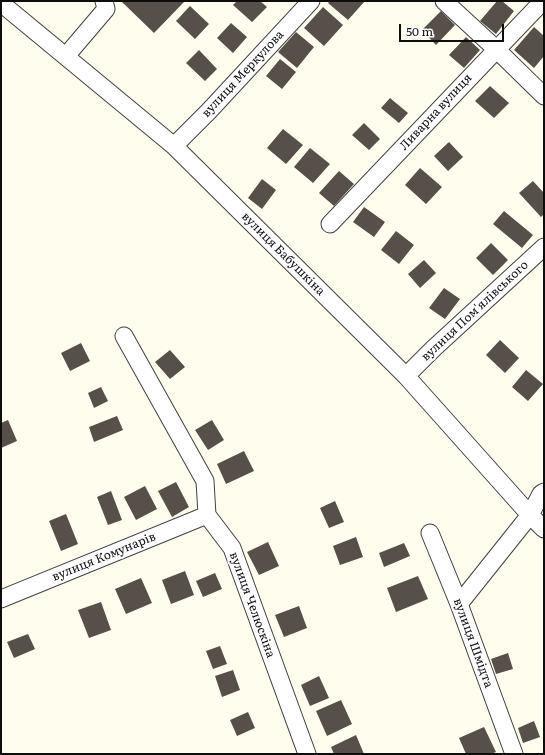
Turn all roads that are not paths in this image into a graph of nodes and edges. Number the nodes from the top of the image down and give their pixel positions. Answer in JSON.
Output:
{"nodes":[{"id":1,"x":104,"y":1,"type":"edge"},
{"id":2,"x":311,"y":1,"type":"edge"},
{"id":3,"x":444,"y":1,"type":"edge"},
{"id":4,"x":543,"y":1,"type":"edge"},
{"id":5,"x":1,"y":3,"type":"edge"},
{"id":6,"x":496,"y":49,"type":"junction"},
{"id":7,"x":66,"y":56,"type":"junction"},
{"id":8,"x":544,"y":96,"type":"edge"},
{"id":9,"x":174,"y":146,"type":"junction"},
{"id":10,"x":330,"y":224,"type":"dead end"},
{"id":11,"x":544,"y":248,"type":"edge"},
{"id":12,"x":124,"y":336,"type":"dead end"},
{"id":13,"x":406,"y":376,"type":"junction"},
{"id":14,"x":544,"y":492,"type":"edge"},
{"id":15,"x":207,"y":515,"type":"junction"},
{"id":16,"x":530,"y":515,"type":"junction"},
{"id":17,"x":544,"y":529,"type":"edge"},
{"id":18,"x":430,"y":533,"type":"dead end"},
{"id":19,"x":1,"y":599,"type":"edge"},
{"id":20,"x":459,"y":604,"type":"junction"},
{"id":21,"x":307,"y":754,"type":"edge"},
{"id":22,"x":514,"y":754,"type":"edge"}],
"edges":[{"from":1,"to":7,"type":"street"},
{"from":2,"to":9,"type":"street","name":"вулиця Меркулова"},
{"from":3,"to":6,"type":"street"},
{"from":4,"to":6,"type":"street","name":"Ливарна вулиця"},
{"from":5,"to":7,"type":"street","name":"вулиця Бабушкіна"},
{"from":6,"to":8,"type":"street"},
{"from":6,"to":10,"type":"street","name":"Ливарна вулиця"},
{"from":7,"to":9,"type":"street","name":"вулиця Бабушкіна"},
{"from":9,"to":13,"type":"street","name":"вулиця Бабушкіна"},
{"from":11,"to":13,"type":"street","name":"вулиця Пом'ялівського"},
{"from":12,"to":15,"type":"street"},
{"from":13,"to":16,"type":"street","name":"вулиця Бабушкіна"},
{"from":14,"to":16,"type":"street"},
{"from":15,"to":19,"type":"street","name":"вулиця Комунарів"},
{"from":15,"to":21,"type":"street","name":"вулиця Челюскіна"},
{"from":16,"to":17,"type":"street","name":"вулиця Бабушкіна"},
{"from":16,"to":20,"type":"street"},
{"from":18,"to":20,"type":"street","name":"вулиця Шмідта"},
{"from":20,"to":22,"type":"street","name":"вулиця Шмідта"}]}
